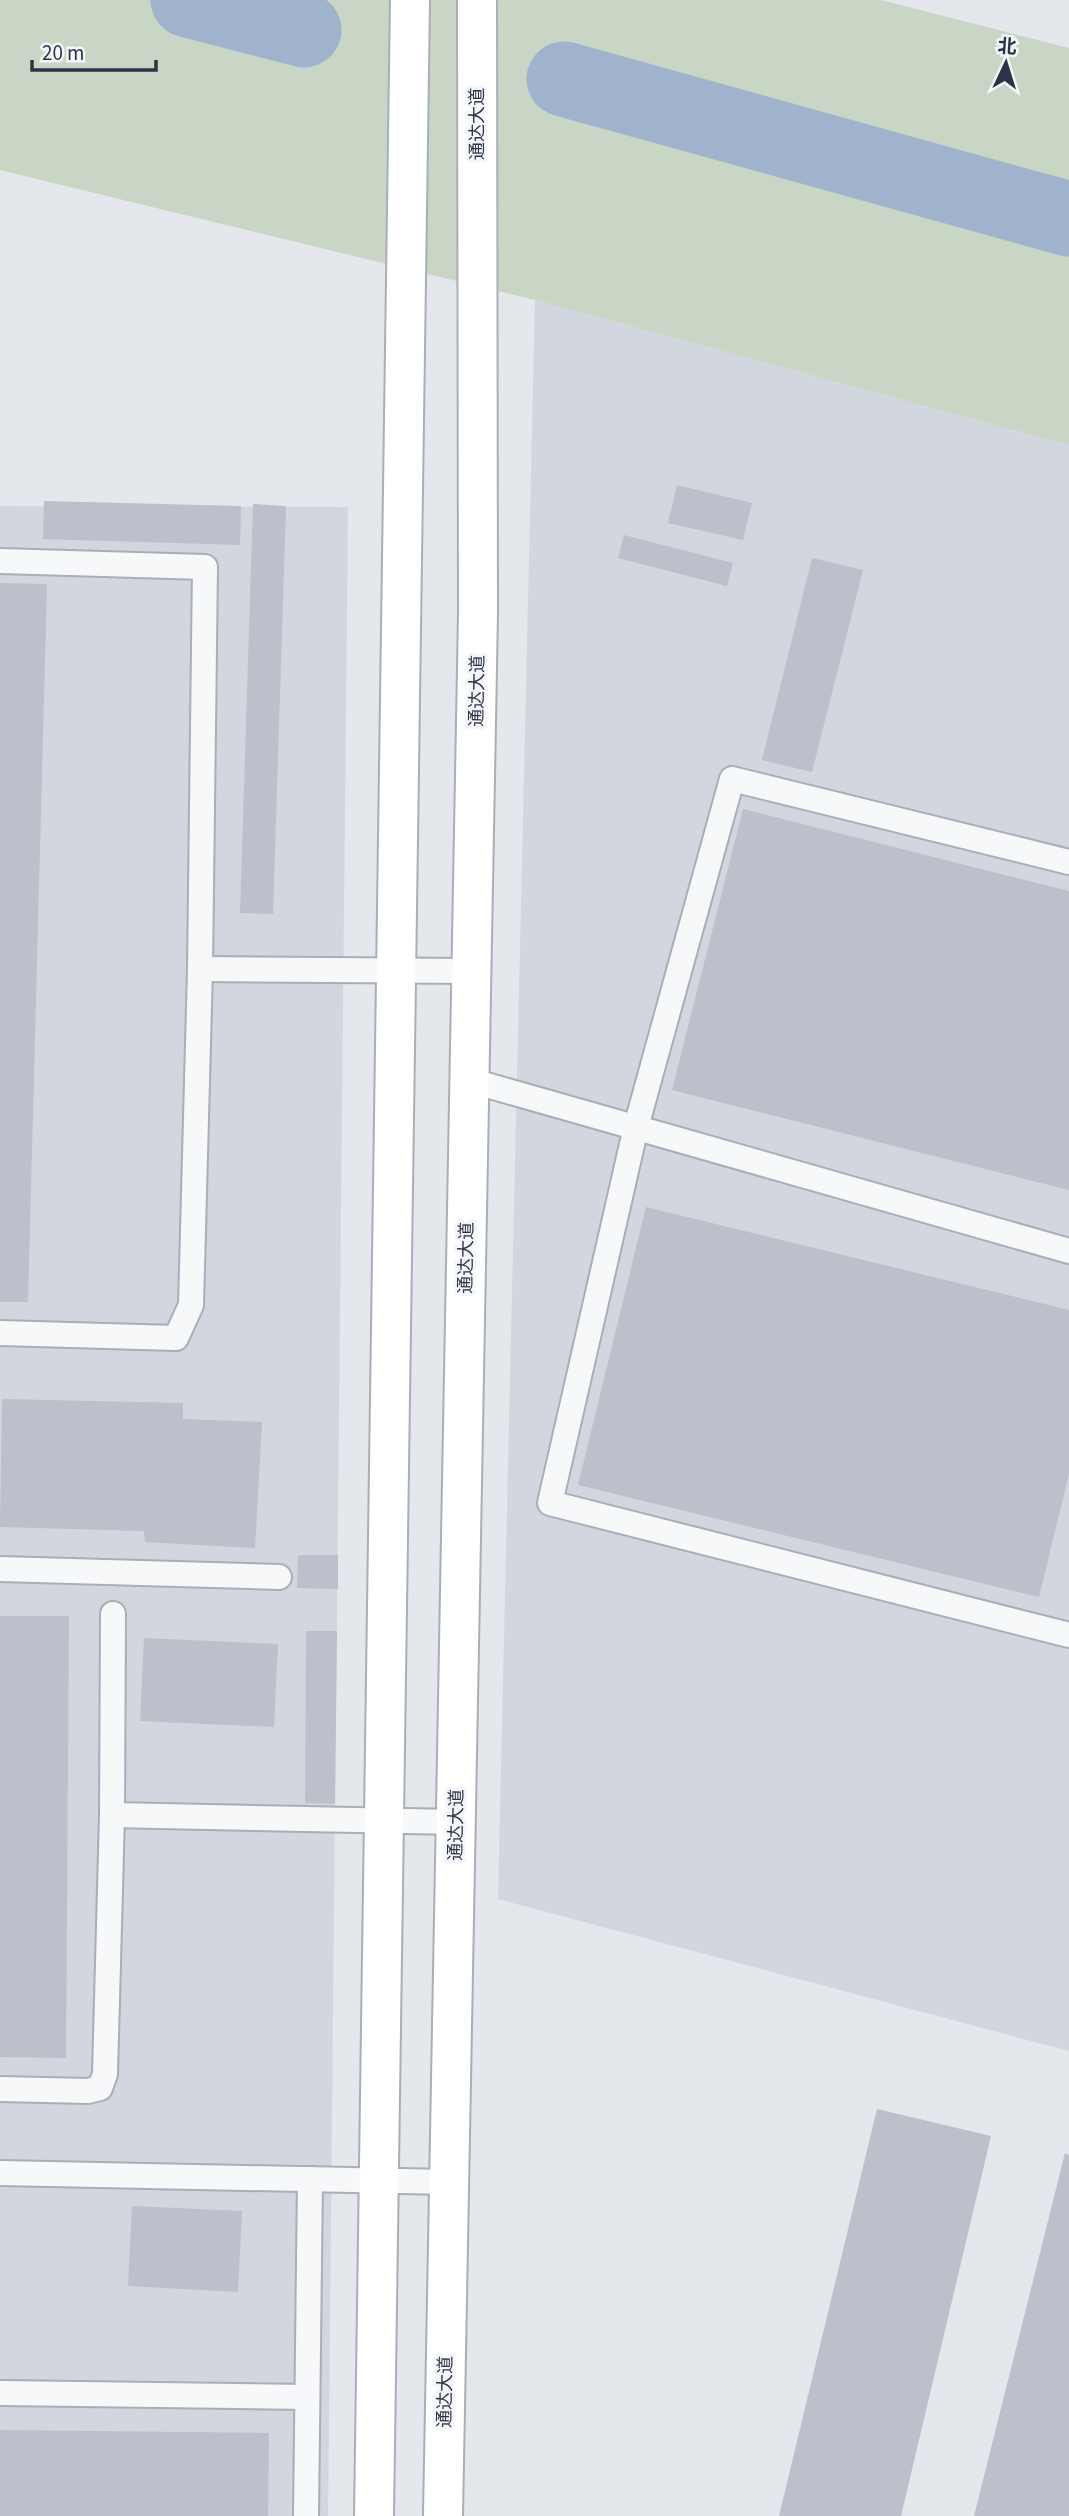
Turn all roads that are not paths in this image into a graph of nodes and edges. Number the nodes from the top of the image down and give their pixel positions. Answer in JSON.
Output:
{"nodes":[{"id":1,"x":410,"y":0,"type":"edge"},
{"id":2,"x":477,"y":0,"type":"edge"},
{"id":3,"x":0,"y":561,"type":"edge"},
{"id":4,"x":1069,"y":862,"type":"edge"},
{"id":5,"x":200,"y":969,"type":"junction"},
{"id":6,"x":396,"y":971,"type":"junction"},
{"id":7,"x":472,"y":971,"type":"junction"},
{"id":8,"x":469,"y":1080,"type":"junction"},
{"id":9,"x":636,"y":1127,"type":"junction"},
{"id":10,"x":1069,"y":1251,"type":"edge"},
{"id":11,"x":0,"y":1333,"type":"edge"},
{"id":12,"x":0,"y":1569,"type":"edge"},
{"id":13,"x":279,"y":1577,"type":"dead end"},
{"id":14,"x":113,"y":1614,"type":"dead end"},
{"id":15,"x":1069,"y":1635,"type":"edge"},
{"id":16,"x":112,"y":1815,"type":"junction"},
{"id":17,"x":383,"y":1820,"type":"junction"},
{"id":18,"x":456,"y":1822,"type":"junction"},
{"id":19,"x":0,"y":2090,"type":"edge"},
{"id":20,"x":0,"y":2173,"type":"edge"},
{"id":21,"x":310,"y":2179,"type":"junction"},
{"id":22,"x":379,"y":2180,"type":"junction"},
{"id":23,"x":449,"y":2182,"type":"junction"},
{"id":24,"x":0,"y":2393,"type":"edge"},
{"id":25,"x":307,"y":2397,"type":"junction"},
{"id":26,"x":306,"y":2516,"type":"edge"},
{"id":27,"x":374,"y":2516,"type":"edge"},
{"id":28,"x":443,"y":2516,"type":"edge"}],
"edges":[{"from":1,"to":6,"type":"main road"},
{"from":2,"to":7,"type":"main road","name":"通达大道"},
{"from":3,"to":5,"type":"lane"},
{"from":4,"to":9,"type":"lane"},
{"from":5,"to":6,"type":"lane"},
{"from":5,"to":11,"type":"lane"},
{"from":6,"to":7,"type":"lane"},
{"from":6,"to":17,"type":"main road"},
{"from":7,"to":8,"type":"main road","name":"通达大道"},
{"from":8,"to":9,"type":"lane"},
{"from":8,"to":18,"type":"main road","name":"通达大道"},
{"from":9,"to":10,"type":"lane"},
{"from":9,"to":15,"type":"lane"},
{"from":12,"to":13,"type":"lane"},
{"from":14,"to":16,"type":"lane"},
{"from":16,"to":17,"type":"lane"},
{"from":16,"to":19,"type":"lane"},
{"from":17,"to":18,"type":"lane"},
{"from":17,"to":22,"type":"main road"},
{"from":18,"to":23,"type":"main road","name":"通达大道"},
{"from":20,"to":21,"type":"lane"},
{"from":21,"to":22,"type":"lane"},
{"from":21,"to":25,"type":"lane"},
{"from":22,"to":23,"type":"lane"},
{"from":22,"to":27,"type":"main road"},
{"from":23,"to":28,"type":"main road","name":"通达大道"},
{"from":24,"to":25,"type":"lane"},
{"from":25,"to":26,"type":"lane"}]}
